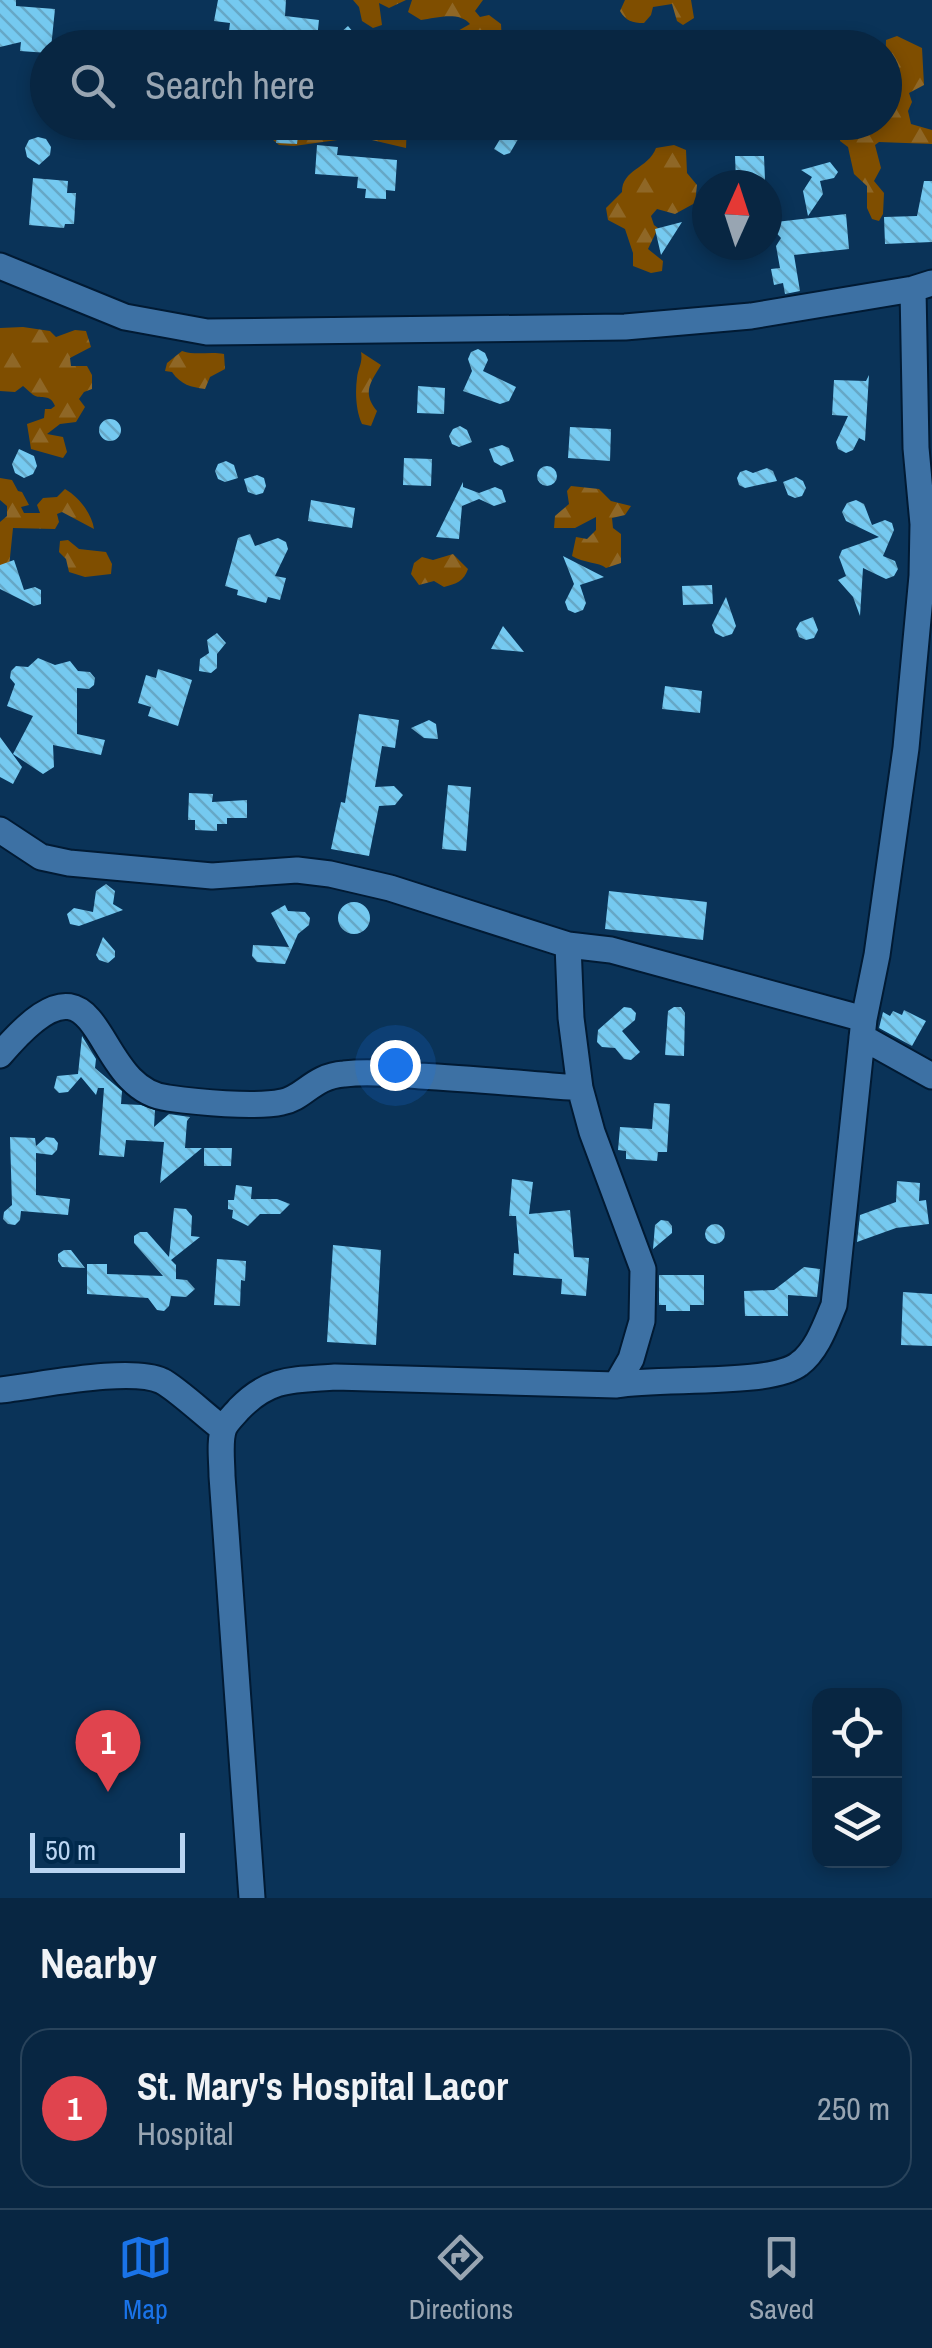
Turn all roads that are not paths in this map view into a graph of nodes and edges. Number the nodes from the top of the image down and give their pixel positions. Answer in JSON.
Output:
{"nodes":[{"id":1,"x":0,"y":266,"type":"edge"},
{"id":2,"x":922,"y":286,"type":"edge"},
{"id":3,"x":0,"y":830,"type":"edge"},
{"id":4,"x":568,"y":945,"type":"junction"},
{"id":5,"x":863,"y":1028,"type":"junction"},
{"id":6,"x":0,"y":1055,"type":"edge"},
{"id":7,"x":932,"y":1076,"type":"edge"},
{"id":8,"x":580,"y":1088,"type":"junction"},
{"id":9,"x":616,"y":1385,"type":"junction"},
{"id":10,"x":0,"y":1390,"type":"edge"},
{"id":11,"x":223,"y":1429,"type":"junction"},
{"id":12,"x":252,"y":1898,"type":"edge"}],
"edges":[{"from":1,"to":2,"type":"street"},
{"from":2,"to":5,"type":"street"},
{"from":3,"to":4,"type":"street"},
{"from":4,"to":5,"type":"street"},
{"from":4,"to":8,"type":"street"},
{"from":5,"to":7,"type":"street"},
{"from":5,"to":9,"type":"street"},
{"from":6,"to":8,"type":"street"},
{"from":8,"to":9,"type":"street"},
{"from":9,"to":11,"type":"street"},
{"from":10,"to":11,"type":"street"},
{"from":11,"to":12,"type":"street"}]}
